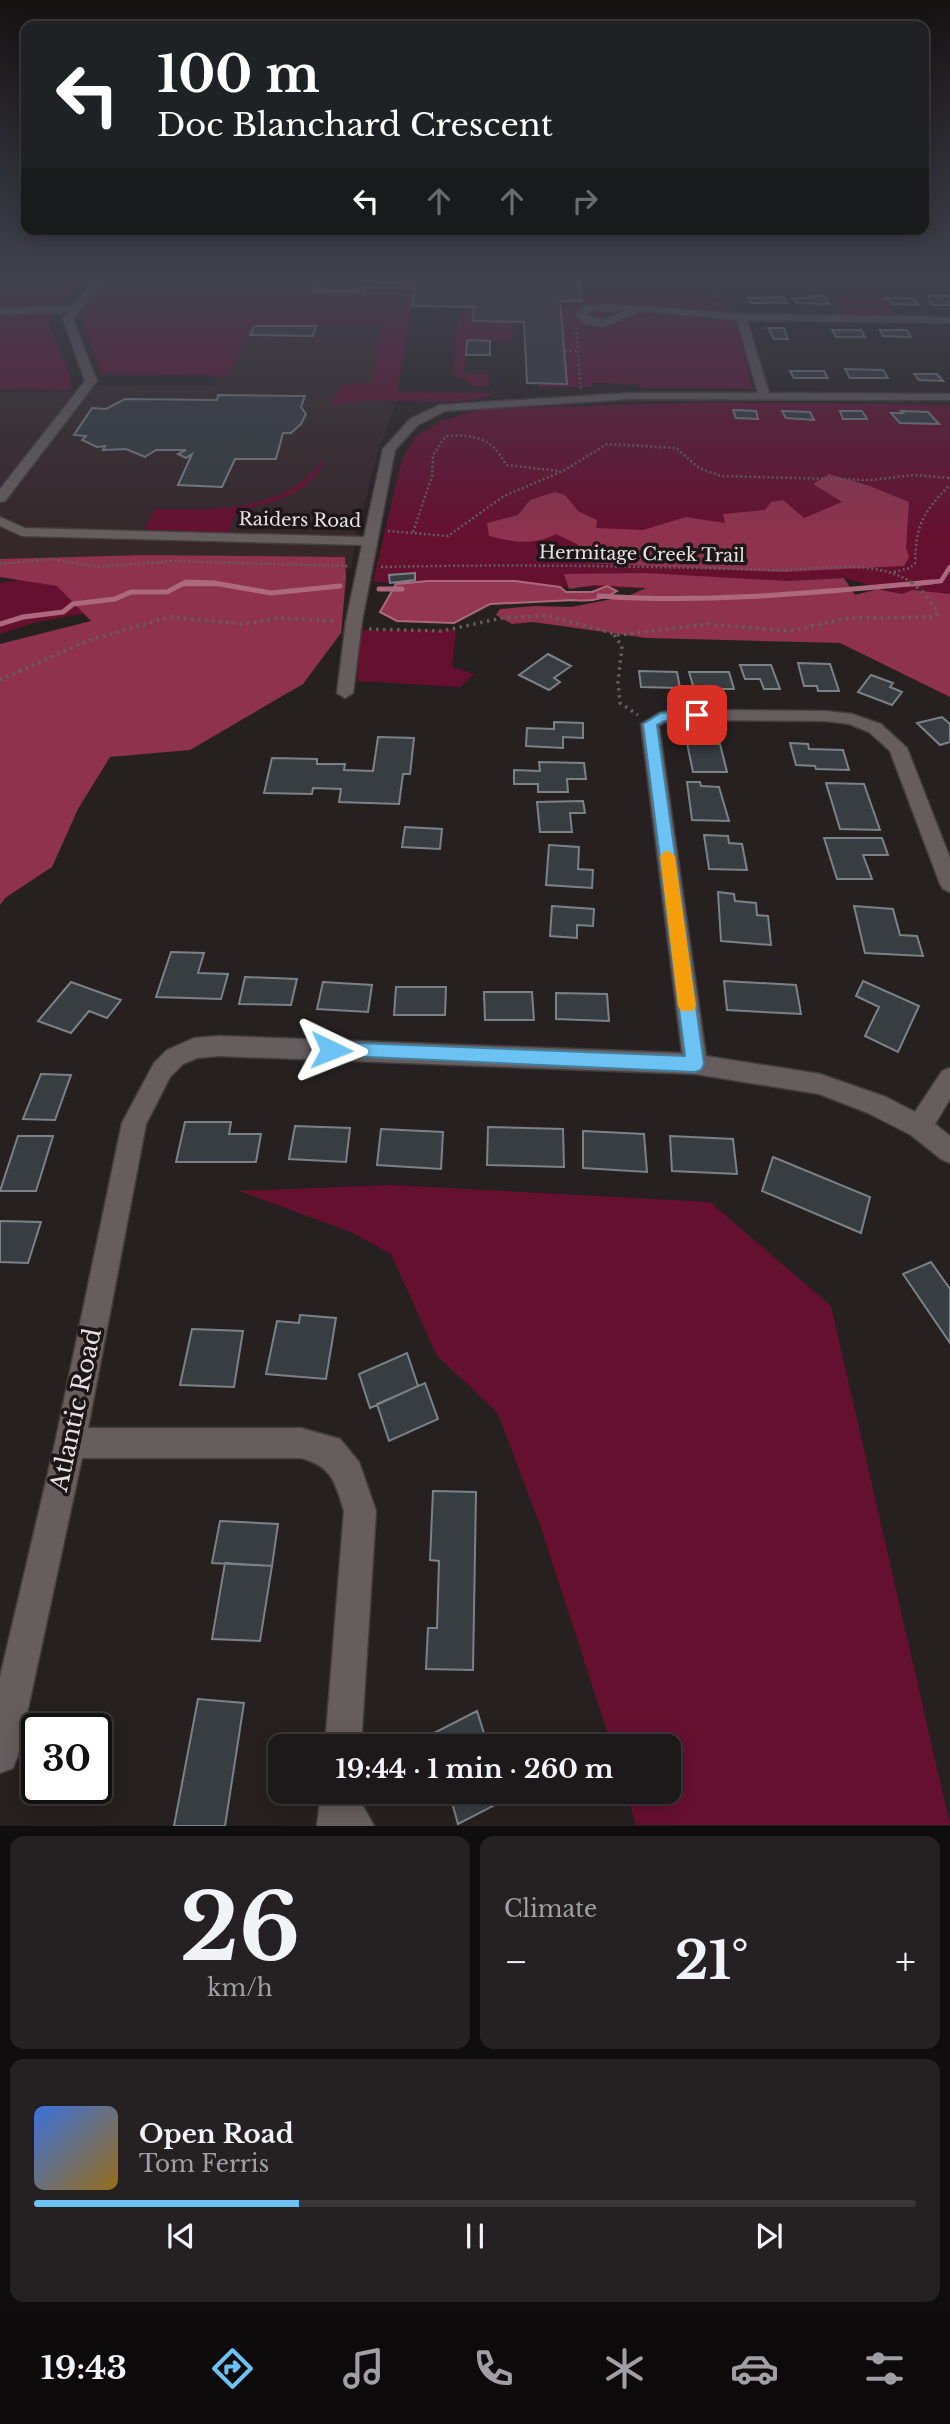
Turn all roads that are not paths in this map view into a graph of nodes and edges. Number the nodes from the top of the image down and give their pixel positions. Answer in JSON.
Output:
{"nodes":[{"id":1,"x":85,"y":364,"type":"edge"},
{"id":2,"x":755,"y":364,"type":"edge"},
{"id":3,"x":764,"y":395,"type":"junction"},
{"id":4,"x":950,"y":397,"type":"edge"},
{"id":5,"x":0,"y":498,"type":"edge"},
{"id":6,"x":0,"y":521,"type":"edge"},
{"id":7,"x":372,"y":536,"type":"junction"},
{"id":8,"x":345,"y":693,"type":"dead end"},
{"id":9,"x":950,"y":884,"type":"edge"},
{"id":10,"x":695,"y":1064,"type":"junction"},
{"id":11,"x":950,"y":1078,"type":"edge"},
{"id":12,"x":920,"y":1127,"type":"junction"},
{"id":13,"x":950,"y":1151,"type":"edge"},
{"id":14,"x":69,"y":1443,"type":"junction"},
{"id":15,"x":3,"y":1732,"type":"edge"},
{"id":16,"x":344,"y":1734,"type":"edge"}],
"edges":[{"from":1,"to":5,"type":"street"},
{"from":2,"to":3,"type":"street"},
{"from":3,"to":4,"type":"street","name":"Raiders Road"},
{"from":3,"to":7,"type":"street","name":"Raiders Road"},
{"from":6,"to":7,"type":"street","name":"Raiders Road"},
{"from":7,"to":8,"type":"street"},
{"from":9,"to":10,"type":"street"},
{"from":10,"to":12,"type":"street"},
{"from":10,"to":14,"type":"street","name":"Atlantic Road"},
{"from":11,"to":12,"type":"street"},
{"from":12,"to":13,"type":"street"},
{"from":14,"to":15,"type":"street","name":"Atlantic Road"},
{"from":14,"to":16,"type":"street"}]}
